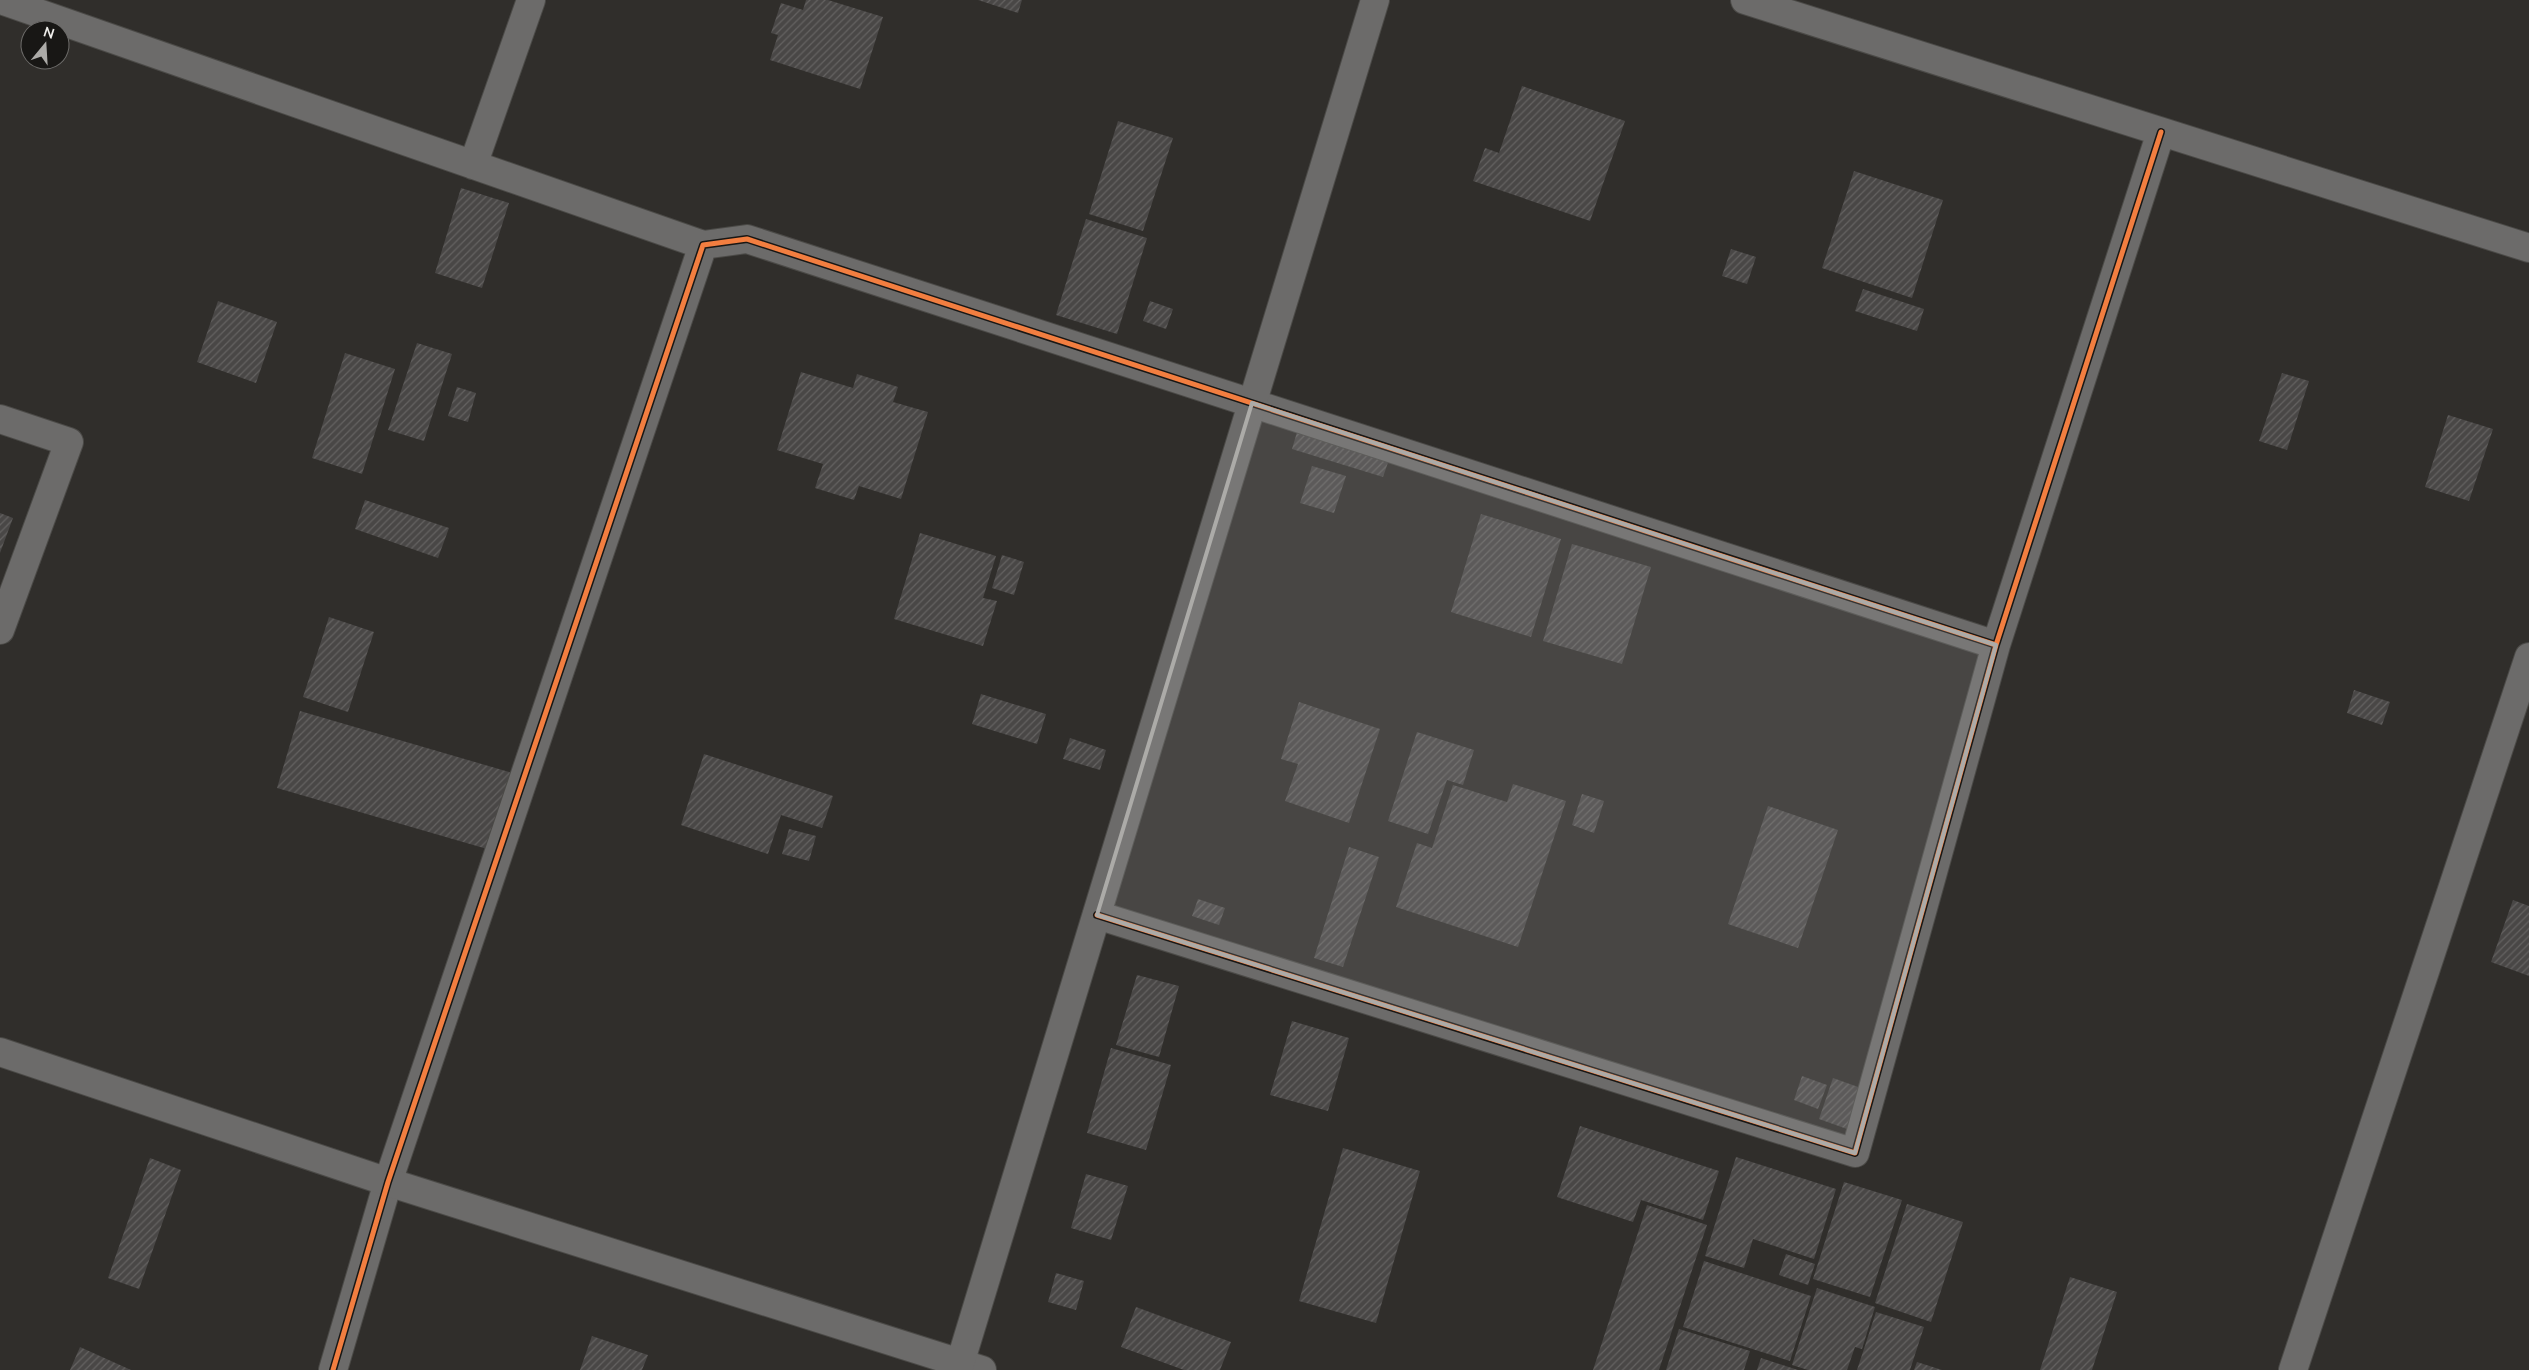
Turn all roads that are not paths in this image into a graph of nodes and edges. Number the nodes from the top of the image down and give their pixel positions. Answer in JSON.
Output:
{"nodes":[{"id":1,"x":1,"y":0,"type":"edge"},
{"id":2,"x":531,"y":0,"type":"edge"},
{"id":3,"x":1375,"y":0,"type":"edge"},
{"id":4,"x":1745,"y":0,"type":"edge"},
{"id":5,"x":2161,"y":132,"type":"junction"},
{"id":6,"x":473,"y":165,"type":"junction"},
{"id":7,"x":703,"y":246,"type":"junction"},
{"id":8,"x":2529,"y":248,"type":"edge"},
{"id":9,"x":1252,"y":403,"type":"junction"},
{"id":10,"x":0,"y":419,"type":"edge"},
{"id":11,"x":0,"y":630,"type":"edge"},
{"id":12,"x":1996,"y":645,"type":"junction"},
{"id":13,"x":2529,"y":657,"type":"edge"},
{"id":14,"x":1097,"y":915,"type":"junction"},
{"id":15,"x":0,"y":1052,"type":"edge"},
{"id":16,"x":388,"y":1182,"type":"junction"},
{"id":17,"x":967,"y":1368,"type":"edge"},
{"id":18,"x":333,"y":1370,"type":"edge"},
{"id":19,"x":2293,"y":1370,"type":"edge"}],
"edges":[{"from":1,"to":6,"type":"street"},
{"from":2,"to":6,"type":"street"},
{"from":3,"to":9,"type":"street"},
{"from":4,"to":5,"type":"street"},
{"from":5,"to":8,"type":"street"},
{"from":5,"to":12,"type":"street"},
{"from":6,"to":7,"type":"street"},
{"from":7,"to":9,"type":"street"},
{"from":7,"to":16,"type":"street"},
{"from":9,"to":12,"type":"street"},
{"from":9,"to":14,"type":"street"},
{"from":10,"to":11,"type":"street"},
{"from":12,"to":14,"type":"street"},
{"from":13,"to":19,"type":"street"},
{"from":14,"to":17,"type":"street"},
{"from":15,"to":16,"type":"street"},
{"from":16,"to":17,"type":"street"},
{"from":16,"to":18,"type":"street"}]}
